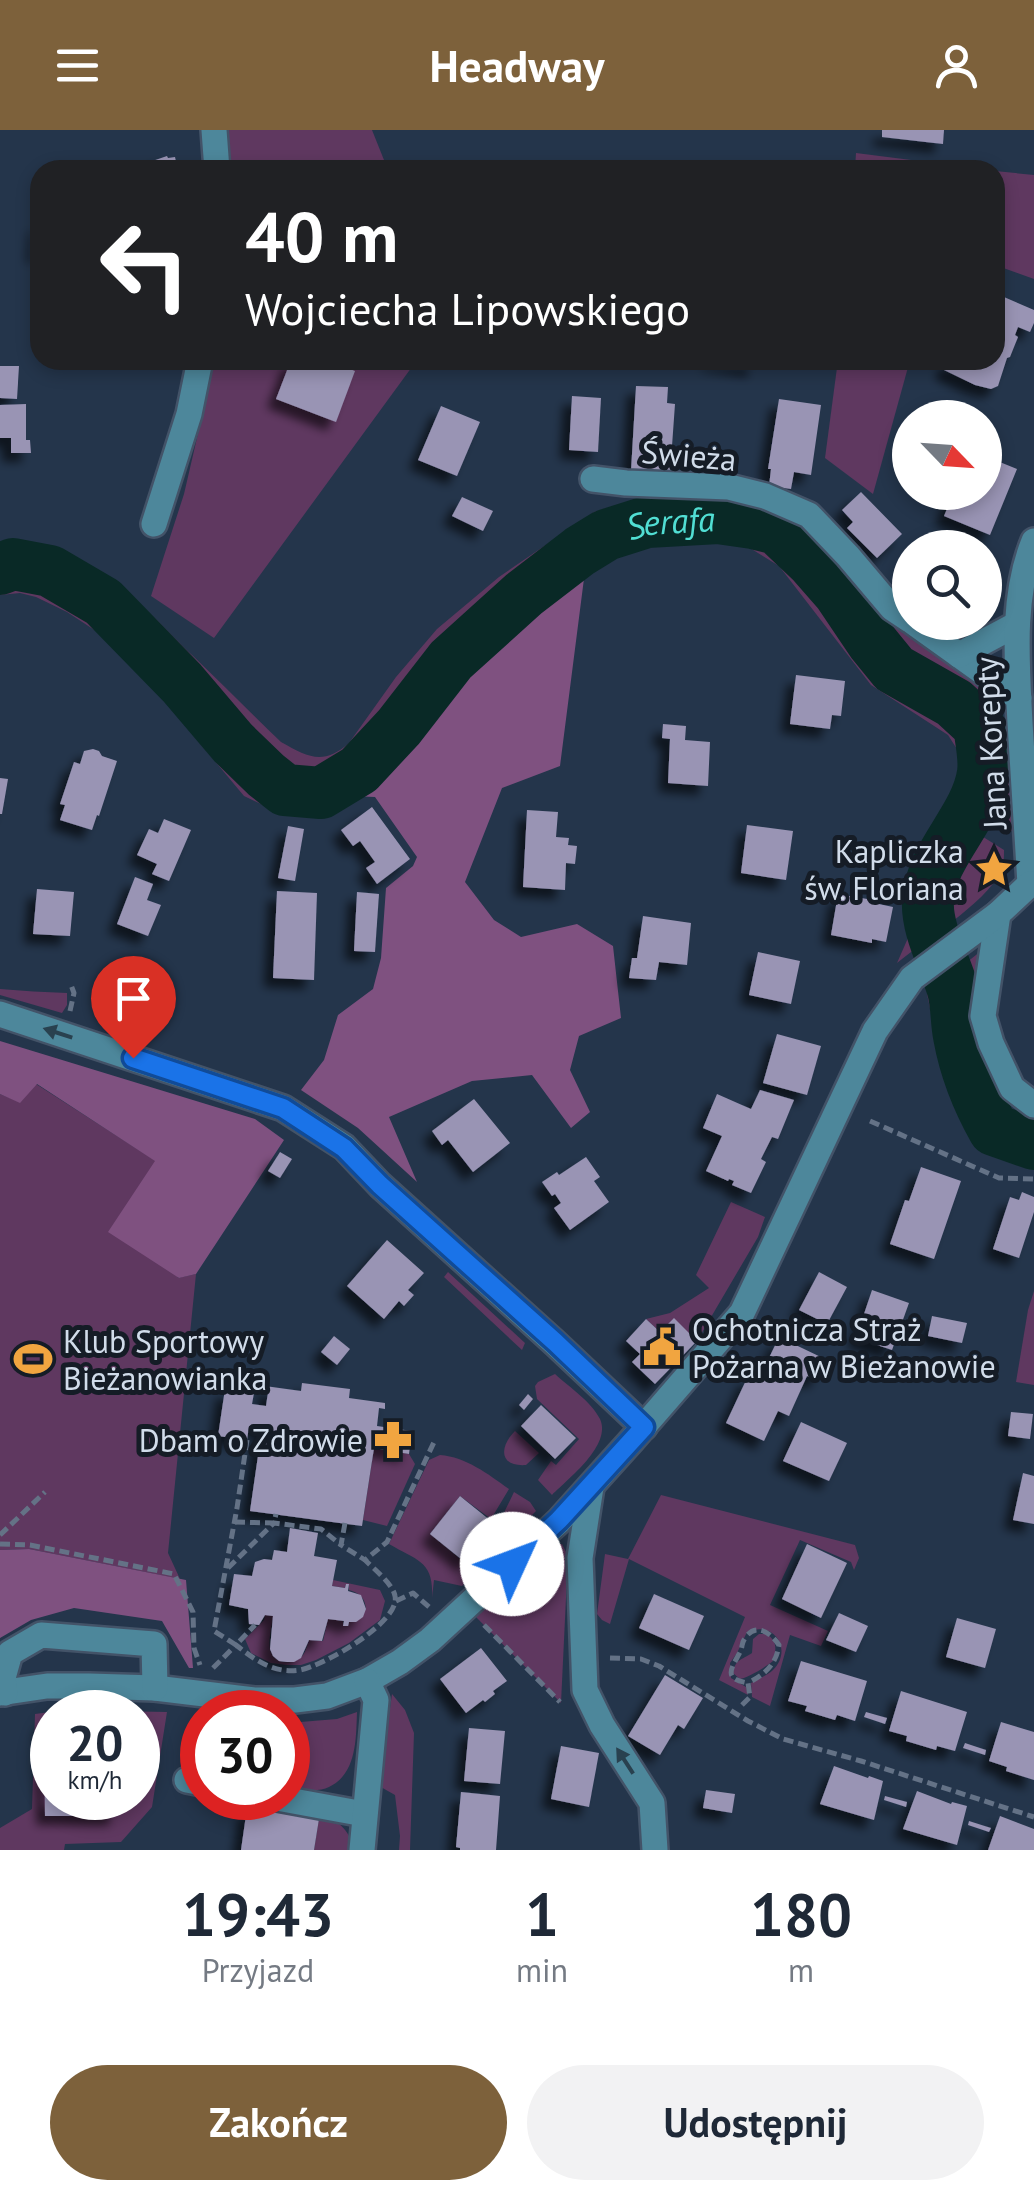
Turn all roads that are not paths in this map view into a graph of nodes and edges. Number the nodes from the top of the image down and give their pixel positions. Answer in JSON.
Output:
{"nodes":[{"id":1,"x":214,"y":130,"type":"edge"},
{"id":2,"x":216,"y":160,"type":"edge"},
{"id":3,"x":198,"y":370,"type":"edge"},
{"id":4,"x":594,"y":479,"type":"dead end"},
{"id":5,"x":154,"y":524,"type":"dead end"},
{"id":6,"x":1034,"y":540,"type":"edge"},
{"id":7,"x":892,"y":608,"type":"edge"},
{"id":8,"x":1017,"y":624,"type":"junction"},
{"id":9,"x":939,"y":640,"type":"edge"},
{"id":10,"x":959,"y":654,"type":"junction"},
{"id":11,"x":1018,"y":698,"type":"junction"},
{"id":12,"x":1032,"y":884,"type":"edge"},
{"id":13,"x":998,"y":914,"type":"junction"},
{"id":14,"x":0,"y":1014,"type":"edge"},
{"id":15,"x":1034,"y":1105,"type":"edge"},
{"id":16,"x":644,"y":1427,"type":"junction"},
{"id":17,"x":591,"y":1487,"type":"junction"},
{"id":18,"x":367,"y":1681,"type":"junction"},
{"id":19,"x":156,"y":1688,"type":"junction"},
{"id":20,"x":3,"y":1693,"type":"edge"},
{"id":21,"x":310,"y":1804,"type":"edge"},
{"id":22,"x":364,"y":1814,"type":"junction"},
{"id":23,"x":362,"y":1850,"type":"edge"},
{"id":24,"x":655,"y":1850,"type":"edge"}],
"edges":[{"from":1,"to":2,"type":"street"},
{"from":3,"to":5,"type":"street"},
{"from":4,"to":7,"type":"street","name":"Świeża"},
{"from":6,"to":8,"type":"street","name":"Jana Korepty"},
{"from":8,"to":10,"type":"street"},
{"from":8,"to":11,"type":"street","name":"Jana Korepty"},
{"from":9,"to":10,"type":"street","name":"Świeża"},
{"from":10,"to":11,"type":"street","name":"Świeża"},
{"from":11,"to":12,"type":"street","name":"Jana Korepty"},
{"from":12,"to":13,"type":"street"},
{"from":13,"to":15,"type":"street"},
{"from":13,"to":16,"type":"street"},
{"from":16,"to":14,"type":"street","one_way":true},
{"from":16,"to":17,"type":"street"},
{"from":17,"to":18,"type":"street"},
{"from":24,"to":17,"type":"street","one_way":true},
{"from":18,"to":19,"type":"street"},
{"from":18,"to":22,"type":"street"},
{"from":19,"to":20,"type":"street"},
{"from":19,"to":20,"type":"street"},
{"from":21,"to":22,"type":"street"},
{"from":22,"to":23,"type":"street"}]}
